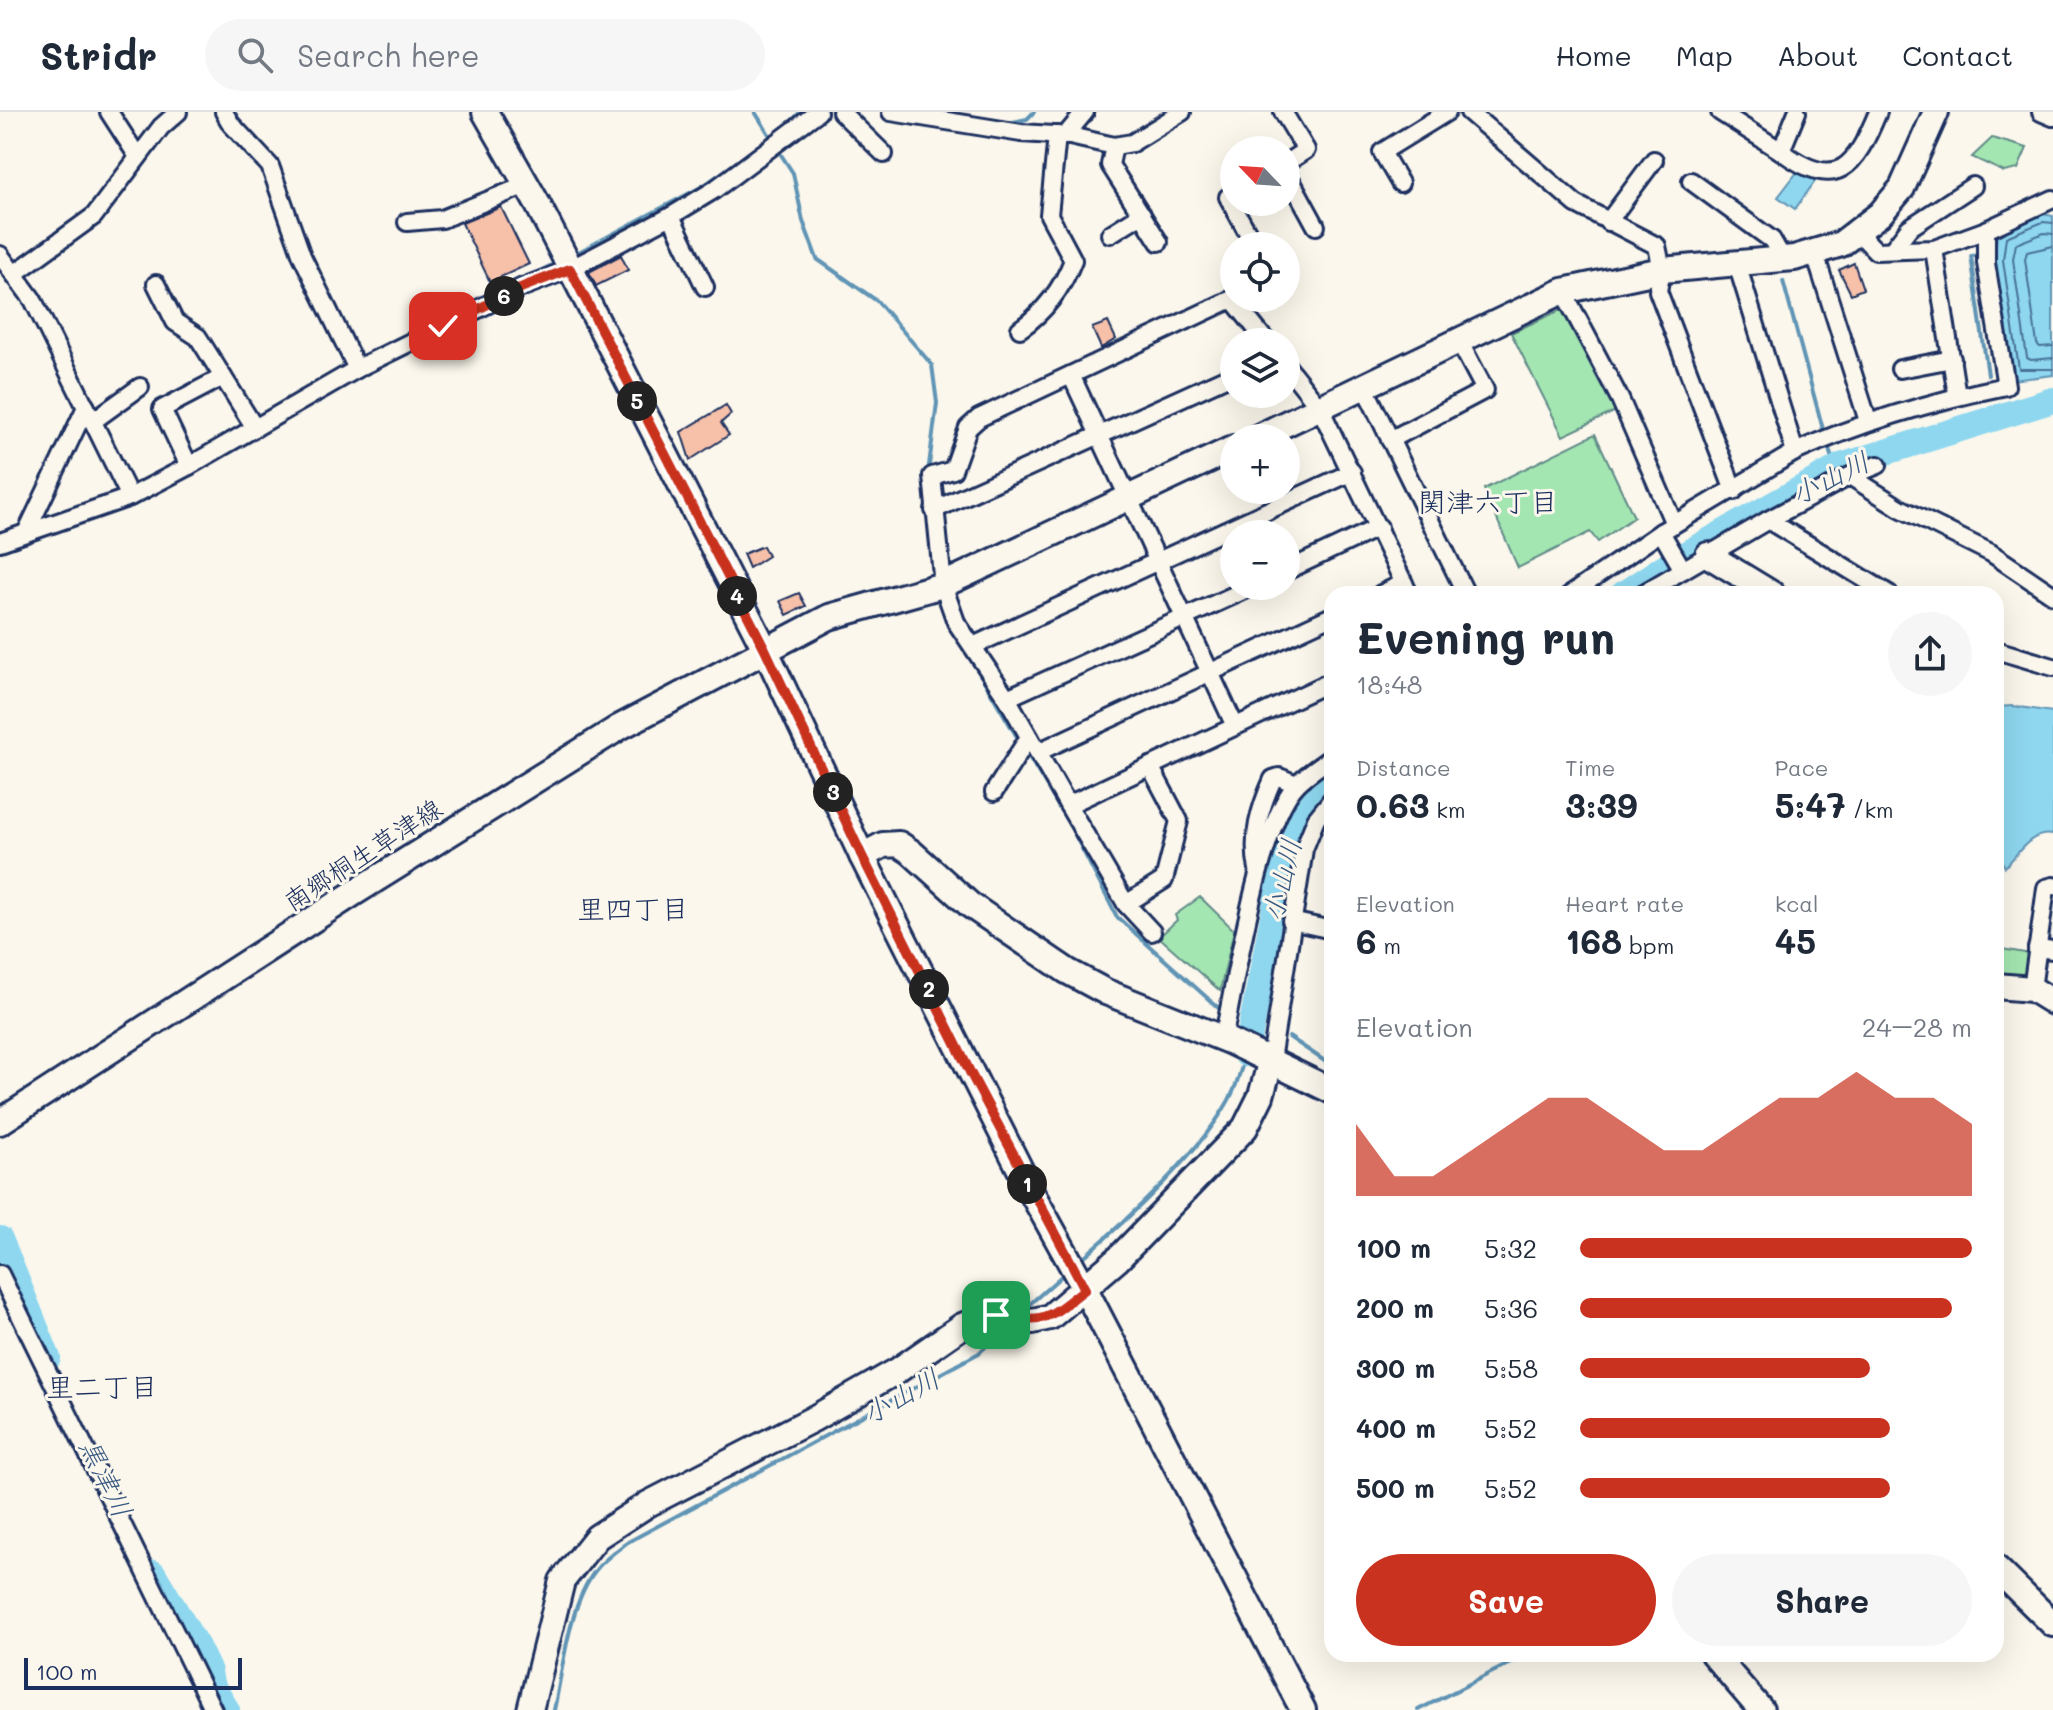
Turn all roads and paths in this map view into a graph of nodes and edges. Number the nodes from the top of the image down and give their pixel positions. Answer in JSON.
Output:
{"nodes":[{"id":1,"x":109,"y":112,"type":"edge"},
{"id":2,"x":178,"y":112,"type":"edge"},
{"id":3,"x":224,"y":112,"type":"edge"},
{"id":4,"x":485,"y":112,"type":"edge"},
{"id":5,"x":818,"y":112,"type":"edge"},
{"id":6,"x":841,"y":112,"type":"edge"},
{"id":7,"x":891,"y":112,"type":"edge"},
{"id":8,"x":1085,"y":112,"type":"edge"},
{"id":9,"x":1283,"y":112,"type":"edge"},
{"id":10,"x":1447,"y":112,"type":"edge"},
{"id":11,"x":1469,"y":112,"type":"edge"},
{"id":12,"x":1720,"y":112,"type":"edge"},
{"id":13,"x":1797,"y":112,"type":"edge"},
{"id":14,"x":1878,"y":112,"type":"edge"},
{"id":15,"x":1936,"y":112,"type":"edge"},
{"id":16,"x":2041,"y":112,"type":"edge"},
{"id":17,"x":1175,"y":114,"type":"edge"},
{"id":18,"x":2053,"y":117,"type":"edge"},
{"id":19,"x":1061,"y":136,"type":"junction"},
{"id":20,"x":1298,"y":136,"type":"edge"},
{"id":21,"x":1114,"y":146,"type":"junction"},
{"id":22,"x":1781,"y":151,"type":"junction"},
{"id":23,"x":884,"y":154,"type":"dead end"},
{"id":24,"x":138,"y":157,"type":"junction"},
{"id":25,"x":1654,"y":160,"type":"dead end"},
{"id":26,"x":1691,"y":181,"type":"dead end"},
{"id":27,"x":1400,"y":183,"type":"dead end"},
{"id":28,"x":526,"y":185,"type":"junction"},
{"id":29,"x":1973,"y":186,"type":"dead end"},
{"id":30,"x":1300,"y":197,"type":"edge"},
{"id":31,"x":2053,"y":199,"type":"edge"},
{"id":32,"x":1142,"y":214,"type":"junction"},
{"id":33,"x":671,"y":216,"type":"junction"},
{"id":34,"x":407,"y":222,"type":"dead end"},
{"id":35,"x":1608,"y":222,"type":"junction"},
{"id":36,"x":1316,"y":226,"type":"dead end"},
{"id":37,"x":1986,"y":230,"type":"junction"},
{"id":38,"x":1857,"y":231,"type":"junction"},
{"id":39,"x":1110,"y":234,"type":"dead end"},
{"id":40,"x":1159,"y":242,"type":"dead end"},
{"id":41,"x":1934,"y":249,"type":"junction"},
{"id":42,"x":1892,"y":250,"type":"junction"},
{"id":43,"x":1815,"y":254,"type":"junction"},
{"id":44,"x":0,"y":255,"type":"edge"},
{"id":45,"x":1783,"y":259,"type":"junction"},
{"id":46,"x":1737,"y":264,"type":"junction"},
{"id":47,"x":570,"y":269,"type":"junction"},
{"id":48,"x":1662,"y":270,"type":"junction"},
{"id":49,"x":14,"y":274,"type":"junction"},
{"id":50,"x":156,"y":284,"type":"dead end"},
{"id":51,"x":705,"y":287,"type":"dead end"},
{"id":52,"x":1563,"y":291,"type":"junction"},
{"id":53,"x":1220,"y":304,"type":"edge"},
{"id":54,"x":1244,"y":312,"type":"edge"},
{"id":55,"x":1256,"y":328,"type":"edge"},
{"id":56,"x":1020,"y":329,"type":"dead end"},
{"id":57,"x":1459,"y":341,"type":"junction"},
{"id":58,"x":1952,"y":359,"type":"junction"},
{"id":59,"x":357,"y":369,"type":"junction"},
{"id":60,"x":1900,"y":369,"type":"dead end"},
{"id":61,"x":1071,"y":375,"type":"junction"},
{"id":62,"x":223,"y":377,"type":"junction"},
{"id":63,"x":1220,"y":381,"type":"edge"},
{"id":64,"x":1300,"y":383,"type":"edge"},
{"id":65,"x":140,"y":387,"type":"dead end"},
{"id":66,"x":1365,"y":388,"type":"junction"},
{"id":67,"x":1957,"y":396,"type":"junction"},
{"id":68,"x":1320,"y":408,"type":"junction"},
{"id":69,"x":89,"y":414,"type":"junction"},
{"id":70,"x":1868,"y":421,"type":"junction"},
{"id":71,"x":1286,"y":424,"type":"edge"},
{"id":72,"x":255,"y":428,"type":"junction"},
{"id":73,"x":1101,"y":436,"type":"junction"},
{"id":74,"x":1390,"y":440,"type":"junction"},
{"id":75,"x":1795,"y":452,"type":"junction"},
{"id":76,"x":1220,"y":455,"type":"edge"},
{"id":77,"x":1878,"y":465,"type":"dead end"},
{"id":78,"x":189,"y":466,"type":"junction"},
{"id":79,"x":1352,"y":472,"type":"junction"},
{"id":80,"x":1850,"y":476,"type":"junction"},
{"id":81,"x":1734,"y":491,"type":"junction"},
{"id":82,"x":130,"y":497,"type":"junction"},
{"id":83,"x":1127,"y":499,"type":"junction"},
{"id":84,"x":934,"y":510,"type":"junction"},
{"id":85,"x":1768,"y":520,"type":"junction"},
{"id":86,"x":1379,"y":527,"type":"junction"},
{"id":87,"x":1668,"y":528,"type":"junction"},
{"id":88,"x":26,"y":533,"type":"junction"},
{"id":89,"x":0,"y":542,"type":"edge"},
{"id":90,"x":1708,"y":555,"type":"junction"},
{"id":91,"x":1157,"y":562,"type":"junction"},
{"id":92,"x":1300,"y":564,"type":"edge"},
{"id":93,"x":1683,"y":570,"type":"junction"},
{"id":94,"x":943,"y":585,"type":"junction"},
{"id":95,"x":1406,"y":586,"type":"edge"},
{"id":96,"x":1462,"y":586,"type":"edge"},
{"id":97,"x":1583,"y":586,"type":"edge"},
{"id":98,"x":1656,"y":586,"type":"edge"},
{"id":99,"x":1759,"y":586,"type":"edge"},
{"id":100,"x":1876,"y":586,"type":"edge"},
{"id":101,"x":2053,"y":595,"type":"edge"},
{"id":102,"x":1224,"y":600,"type":"edge"},
{"id":103,"x":1184,"y":619,"type":"junction"},
{"id":104,"x":1324,"y":620,"type":"edge"},
{"id":105,"x":973,"y":646,"type":"junction"},
{"id":106,"x":765,"y":649,"type":"junction"},
{"id":107,"x":2004,"y":652,"type":"edge"},
{"id":108,"x":2053,"y":667,"type":"edge"},
{"id":109,"x":1209,"y":672,"type":"junction"},
{"id":110,"x":1324,"y":685,"type":"edge"},
{"id":111,"x":1007,"y":698,"type":"junction"},
{"id":112,"x":1235,"y":726,"type":"junction"},
{"id":113,"x":1034,"y":744,"type":"junction"},
{"id":114,"x":1324,"y":763,"type":"edge"},
{"id":115,"x":1150,"y":766,"type":"junction"},
{"id":116,"x":994,"y":792,"type":"dead end"},
{"id":117,"x":1068,"y":805,"type":"junction"},
{"id":118,"x":1324,"y":809,"type":"edge"},
{"id":119,"x":862,"y":856,"type":"junction"},
{"id":120,"x":2053,"y":886,"type":"edge"},
{"id":121,"x":1126,"y":904,"type":"junction"},
{"id":122,"x":1291,"y":921,"type":"junction"},
{"id":123,"x":1324,"y":928,"type":"edge"},
{"id":124,"x":1152,"y":932,"type":"dead end"},
{"id":125,"x":2045,"y":949,"type":"edge"},
{"id":126,"x":2004,"y":988,"type":"edge"},
{"id":127,"x":2042,"y":996,"type":"edge"},
{"id":128,"x":1226,"y":1040,"type":"junction"},
{"id":129,"x":1263,"y":1057,"type":"junction"},
{"id":130,"x":1324,"y":1087,"type":"edge"},
{"id":131,"x":0,"y":1122,"type":"edge"},
{"id":132,"x":0,"y":1274,"type":"edge"},
{"id":133,"x":1085,"y":1289,"type":"junction"},
{"id":134,"x":2004,"y":1576,"type":"edge"},
{"id":135,"x":2053,"y":1624,"type":"edge"},
{"id":136,"x":1720,"y":1662,"type":"edge"},
{"id":137,"x":213,"y":1710,"type":"edge"},
{"id":138,"x":530,"y":1710,"type":"edge"},
{"id":139,"x":1303,"y":1710,"type":"edge"},
{"id":140,"x":1761,"y":1710,"type":"edge"}],
"edges":[{"from":1,"to":24,"type":"street"},
{"from":2,"to":24,"type":"street"},
{"from":3,"to":59,"type":"street"},
{"from":4,"to":28,"type":"street"},
{"from":5,"to":33,"type":"street"},
{"from":6,"to":23,"type":"street"},
{"from":7,"to":19,"type":"street"},
{"from":8,"to":19,"type":"street"},
{"from":9,"to":20,"type":"street"},
{"from":10,"to":27,"type":"street"},
{"from":11,"to":35,"type":"street"},
{"from":12,"to":22,"type":"street"},
{"from":13,"to":22,"type":"street"},
{"from":14,"to":22,"type":"street"},
{"from":15,"to":38,"type":"street"},
{"from":16,"to":18,"type":"street"},
{"from":17,"to":21,"type":"street"},
{"from":19,"to":21,"type":"street"},
{"from":19,"to":56,"type":"street"},
{"from":21,"to":32,"type":"street"},
{"from":24,"to":49,"type":"street"},
{"from":25,"to":35,"type":"street"},
{"from":26,"to":45,"type":"street"},
{"from":28,"to":34,"type":"street"},
{"from":28,"to":47,"type":"street"},
{"from":29,"to":42,"type":"street"},
{"from":30,"to":36,"type":"street"},
{"from":31,"to":37,"type":"street"},
{"from":32,"to":39,"type":"street"},
{"from":32,"to":40,"type":"street"},
{"from":33,"to":47,"type":"street"},
{"from":33,"to":51,"type":"street"},
{"from":35,"to":48,"type":"street"},
{"from":37,"to":41,"type":"street"},
{"from":37,"to":67,"type":"street"},
{"from":38,"to":42,"type":"street"},
{"from":38,"to":43,"type":"street"},
{"from":41,"to":42,"type":"street"},
{"from":41,"to":58,"type":"street"},
{"from":43,"to":45,"type":"street"},
{"from":43,"to":70,"type":"street"},
{"from":44,"to":49,"type":"street"},
{"from":45,"to":46,"type":"street"},
{"from":46,"to":48,"type":"street"},
{"from":46,"to":75,"type":"street"},
{"from":47,"to":59,"type":"street"},
{"from":47,"to":106,"type":"street"},
{"from":48,"to":52,"type":"street"},
{"from":48,"to":81,"type":"street"},
{"from":49,"to":69,"type":"street"},
{"from":50,"to":62,"type":"street"},
{"from":52,"to":57,"type":"street"},
{"from":52,"to":87,"type":"street"},
{"from":53,"to":61,"type":"street"},
{"from":54,"to":55,"type":"street"},
{"from":57,"to":66,"type":"street"},
{"from":57,"to":74,"type":"street"},
{"from":58,"to":60,"type":"street"},
{"from":58,"to":67,"type":"street"},
{"from":59,"to":72,"type":"street"},
{"from":61,"to":73,"type":"street"},
{"from":61,"to":84,"type":"street"},
{"from":62,"to":72,"type":"street"},
{"from":62,"to":78,"type":"street"},
{"from":63,"to":73,"type":"street"},
{"from":64,"to":68,"type":"street"},
{"from":65,"to":69,"type":"street"},
{"from":66,"to":68,"type":"street"},
{"from":66,"to":74,"type":"street"},
{"from":67,"to":70,"type":"street"},
{"from":68,"to":71,"type":"street"},
{"from":68,"to":79,"type":"street"},
{"from":69,"to":82,"type":"street"},
{"from":69,"to":88,"type":"street"},
{"from":70,"to":75,"type":"street"},
{"from":72,"to":78,"type":"street"},
{"from":73,"to":83,"type":"street"},
{"from":73,"to":84,"type":"street"},
{"from":74,"to":96,"type":"street"},
{"from":75,"to":81,"type":"street"},
{"from":76,"to":83,"type":"street","name":"南郷桐生草津線"},
{"from":77,"to":80,"type":"street"},
{"from":78,"to":82,"type":"street"},
{"from":79,"to":86,"type":"street"},
{"from":79,"to":91,"type":"street"},
{"from":80,"to":85,"type":"street"},
{"from":80,"to":101,"type":"street"},
{"from":81,"to":87,"type":"street"},
{"from":82,"to":88,"type":"street"},
{"from":83,"to":91,"type":"street"},
{"from":83,"to":94,"type":"street","name":"南郷桐生草津線"},
{"from":84,"to":94,"type":"street"},
{"from":85,"to":90,"type":"street"},
{"from":85,"to":100,"type":"street"},
{"from":86,"to":92,"type":"street"},
{"from":86,"to":95,"type":"street"},
{"from":87,"to":93,"type":"street"},
{"from":87,"to":97,"type":"street"},
{"from":88,"to":89,"type":"street"},
{"from":90,"to":93,"type":"street"},
{"from":90,"to":99,"type":"street"},
{"from":91,"to":103,"type":"street"},
{"from":91,"to":105,"type":"street"},
{"from":93,"to":98,"type":"street"},
{"from":94,"to":105,"type":"street"},
{"from":94,"to":106,"type":"street","name":"南郷桐生草津線"},
{"from":102,"to":103,"type":"street"},
{"from":103,"to":109,"type":"street"},
{"from":103,"to":111,"type":"street"},
{"from":104,"to":109,"type":"street"},
{"from":105,"to":111,"type":"street"},
{"from":106,"to":119,"type":"street"},
{"from":106,"to":131,"type":"street","name":"南郷桐生草津線"},
{"from":107,"to":108,"type":"street"},
{"from":109,"to":112,"type":"street"},
{"from":109,"to":113,"type":"street"},
{"from":110,"to":112,"type":"street"},
{"from":111,"to":113,"type":"street"},
{"from":112,"to":115,"type":"street"},
{"from":113,"to":116,"type":"street"},
{"from":113,"to":117,"type":"street"},
{"from":114,"to":128,"type":"street"},
{"from":115,"to":117,"type":"street"},
{"from":115,"to":121,"type":"street"},
{"from":117,"to":121,"type":"street"},
{"from":118,"to":122,"type":"street"},
{"from":119,"to":128,"type":"street"},
{"from":119,"to":133,"type":"street"},
{"from":120,"to":125,"type":"street"},
{"from":121,"to":124,"type":"street"},
{"from":122,"to":123,"type":"street"},
{"from":122,"to":129,"type":"street"},
{"from":125,"to":127,"type":"street"},
{"from":126,"to":127,"type":"street"},
{"from":128,"to":129,"type":"street"},
{"from":129,"to":130,"type":"street"},
{"from":129,"to":133,"type":"street"},
{"from":132,"to":137,"type":"street"},
{"from":133,"to":138,"type":"street"},
{"from":133,"to":139,"type":"street"},
{"from":134,"to":135,"type":"street"},
{"from":136,"to":140,"type":"street"}]}
